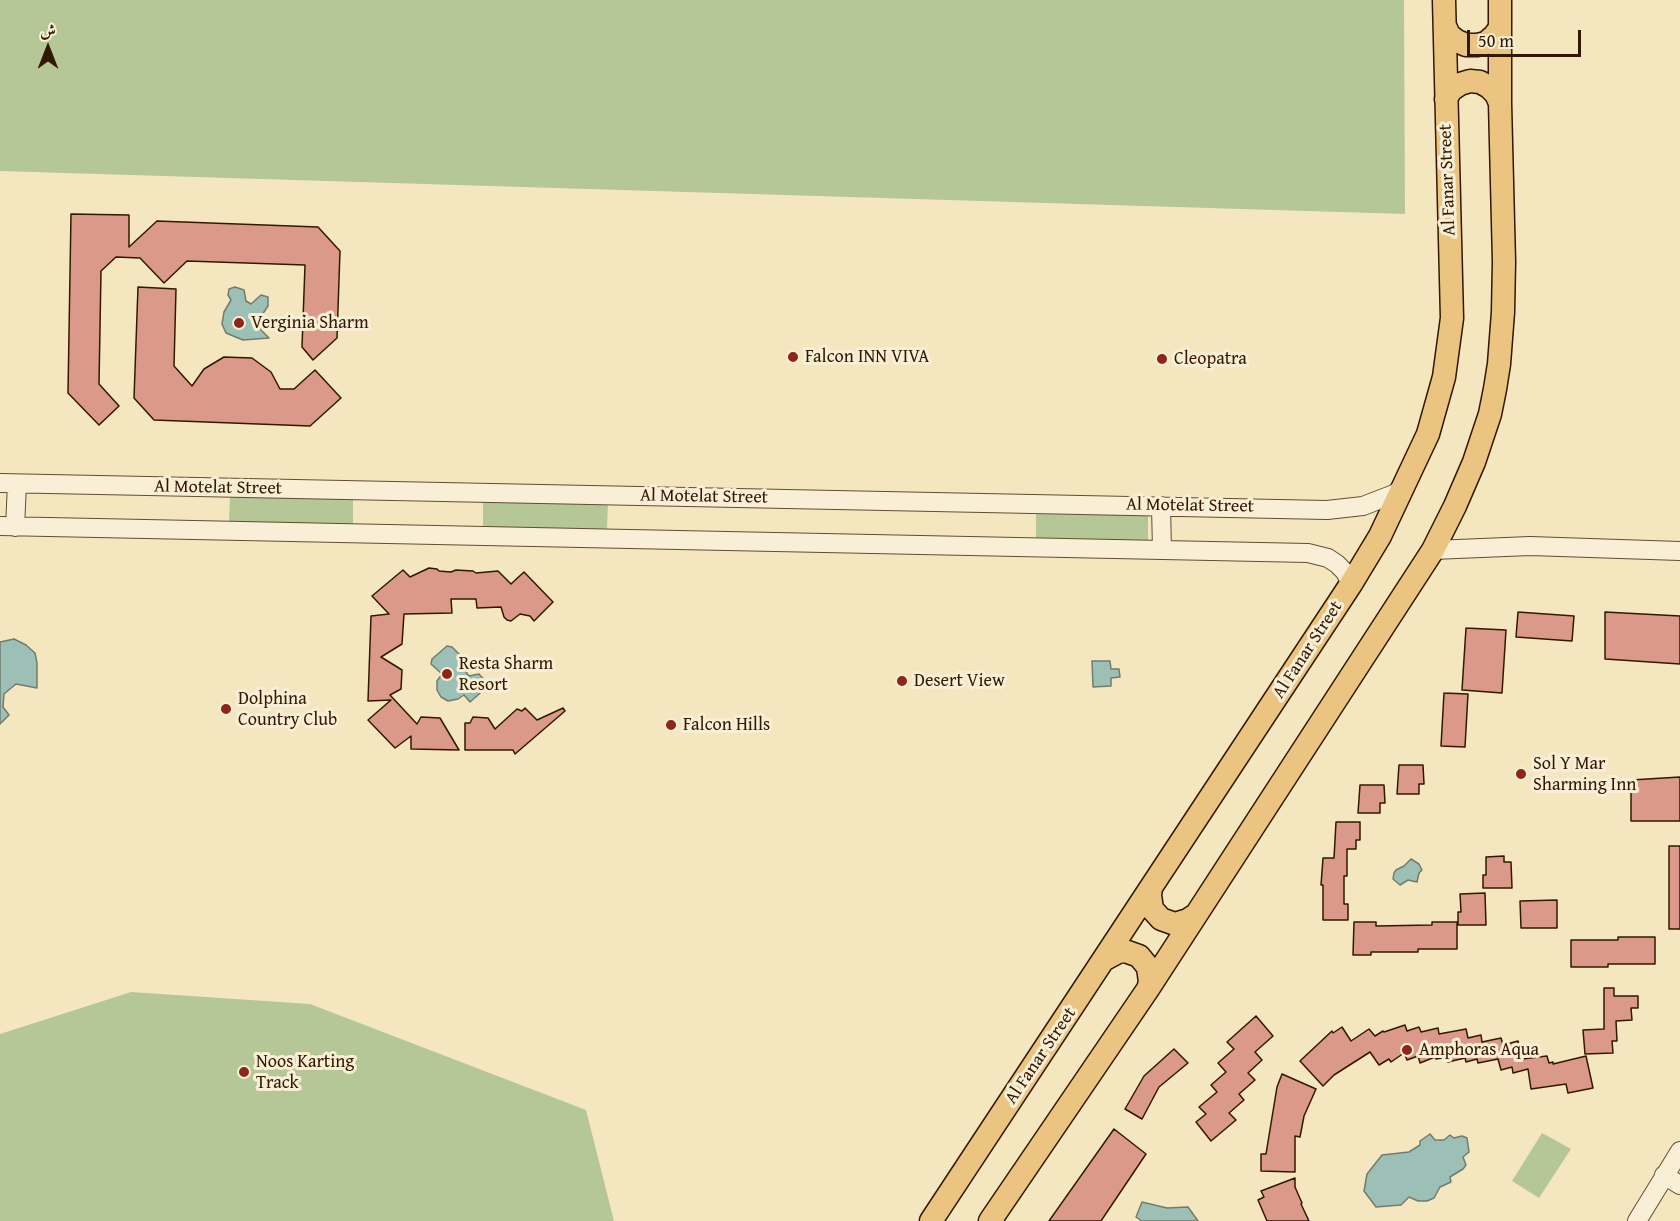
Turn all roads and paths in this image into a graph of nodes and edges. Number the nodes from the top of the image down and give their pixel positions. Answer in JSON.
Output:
{"nodes":[{"id":1,"x":1444,"y":0,"type":"edge"},
{"id":2,"x":1500,"y":0,"type":"edge"},
{"id":3,"x":1444,"y":26,"type":"junction"},
{"id":4,"x":1500,"y":28,"type":"junction"},
{"id":5,"x":1446,"y":99,"type":"junction"},
{"id":6,"x":1500,"y":104,"type":"junction"},
{"id":7,"x":8,"y":483,"type":"edge"},
{"id":8,"x":1403,"y":488,"type":"junction"},
{"id":9,"x":1161,"y":506,"type":"junction"},
{"id":10,"x":8,"y":527,"type":"edge"},
{"id":11,"x":1162,"y":550,"type":"junction"},
{"id":12,"x":1433,"y":550,"type":"junction"},
{"id":13,"x":1680,"y":551,"type":"edge"},
{"id":14,"x":1351,"y":584,"type":"junction"},
{"id":15,"x":1151,"y":888,"type":"junction"},
{"id":16,"x":1194,"y":916,"type":"junction"},
{"id":17,"x":1105,"y":959,"type":"junction"},
{"id":18,"x":1148,"y":989,"type":"junction"},
{"id":19,"x":1680,"y":1151,"type":"edge"},
{"id":20,"x":1672,"y":1180,"type":"edge"},
{"id":21,"x":931,"y":1221,"type":"edge"},
{"id":22,"x":990,"y":1221,"type":"edge"},
{"id":23,"x":1636,"y":1221,"type":"edge"}],
"edges":[{"from":1,"to":3,"type":"main road","name":"Al Fanar Street"},
{"from":2,"to":4,"type":"main road"},
{"from":3,"to":4,"type":"main road"},
{"from":3,"to":5,"type":"main road","name":"Al Fanar Street"},
{"from":4,"to":6,"type":"main road"},
{"from":5,"to":6,"type":"main road"},
{"from":5,"to":8,"type":"main road","name":"Al Fanar Street"},
{"from":6,"to":12,"type":"main road"},
{"from":7,"to":9,"type":"street","name":"Al Motelat Street"},
{"from":7,"to":10,"type":"street"},
{"from":8,"to":9,"type":"street","name":"Al Motelat Street"},
{"from":8,"to":14,"type":"main road","name":"Al Fanar Street"},
{"from":9,"to":11,"type":"street"},
{"from":10,"to":11,"type":"street"},
{"from":11,"to":14,"type":"street"},
{"from":12,"to":13,"type":"street"},
{"from":12,"to":16,"type":"main road"},
{"from":14,"to":15,"type":"main road","name":"Al Fanar Street"},
{"from":15,"to":16,"type":"main road"},
{"from":15,"to":17,"type":"main road","name":"Al Fanar Street"},
{"from":16,"to":18,"type":"main road"},
{"from":17,"to":18,"type":"main road"},
{"from":17,"to":21,"type":"main road","name":"Al Fanar Street"},
{"from":18,"to":22,"type":"main road"},
{"from":19,"to":20,"type":"street"},
{"from":20,"to":23,"type":"street"}]}
